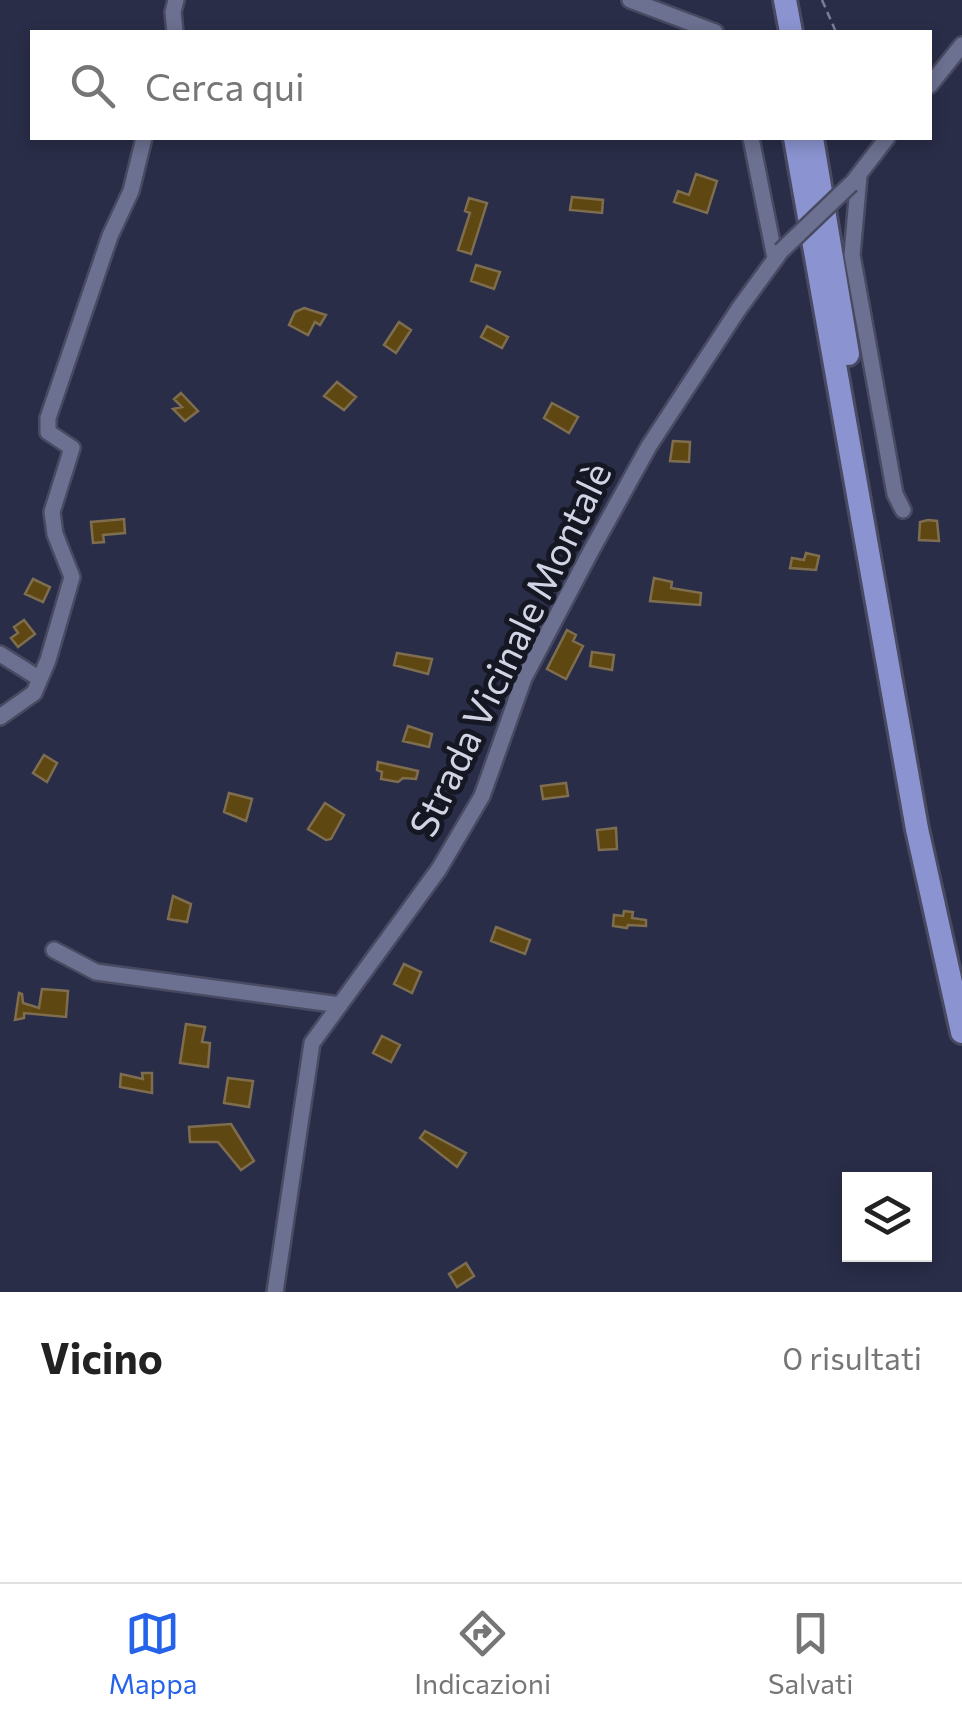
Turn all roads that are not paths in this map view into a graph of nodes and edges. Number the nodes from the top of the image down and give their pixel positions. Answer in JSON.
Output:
{"nodes":[{"id":1,"x":176,"y":0,"type":"edge"},
{"id":2,"x":630,"y":0,"type":"edge"},
{"id":3,"x":769,"y":0,"type":"edge"},
{"id":4,"x":785,"y":0,"type":"edge"},
{"id":5,"x":175,"y":30,"type":"edge"},
{"id":6,"x":710,"y":30,"type":"edge"},
{"id":7,"x":775,"y":30,"type":"edge"},
{"id":8,"x":791,"y":30,"type":"edge"},
{"id":9,"x":962,"y":45,"type":"edge"},
{"id":10,"x":932,"y":82,"type":"edge"},
{"id":11,"x":144,"y":140,"type":"edge"},
{"id":12,"x":750,"y":140,"type":"edge"},
{"id":13,"x":795,"y":140,"type":"edge"},
{"id":14,"x":812,"y":140,"type":"edge"},
{"id":15,"x":885,"y":140,"type":"edge"},
{"id":16,"x":855,"y":180,"type":"junction"},
{"id":17,"x":778,"y":254,"type":"junction"},
{"id":18,"x":902,"y":510,"type":"dead end"},
{"id":19,"x":0,"y":654,"type":"edge"},
{"id":20,"x":40,"y":679,"type":"junction"},
{"id":21,"x":0,"y":717,"type":"edge"},
{"id":22,"x":54,"y":950,"type":"dead end"},
{"id":23,"x":962,"y":972,"type":"edge"},
{"id":24,"x":340,"y":1005,"type":"junction"},
{"id":25,"x":962,"y":1032,"type":"edge"},
{"id":26,"x":275,"y":1292,"type":"edge"}],
"edges":[{"from":1,"to":5,"type":"street"},
{"from":2,"to":6,"type":"street"},
{"from":3,"to":7,"type":"highway"},
{"from":4,"to":8,"type":"highway"},
{"from":9,"to":10,"type":"street"},
{"from":11,"to":20,"type":"street"},
{"from":12,"to":17,"type":"street"},
{"from":13,"to":25,"type":"highway"},
{"from":14,"to":23,"type":"highway"},
{"from":15,"to":16,"type":"street","name":"Strada Vicinale Montalè"},
{"from":16,"to":17,"type":"street","name":"Strada Vicinale Montalè","bridge":true},
{"from":16,"to":18,"type":"street"},
{"from":17,"to":24,"type":"street","name":"Strada Vicinale Montalè"},
{"from":19,"to":20,"type":"street"},
{"from":20,"to":21,"type":"street"},
{"from":22,"to":24,"type":"street"},
{"from":24,"to":26,"type":"street","name":"Strada Vicinale Montalè"}]}
